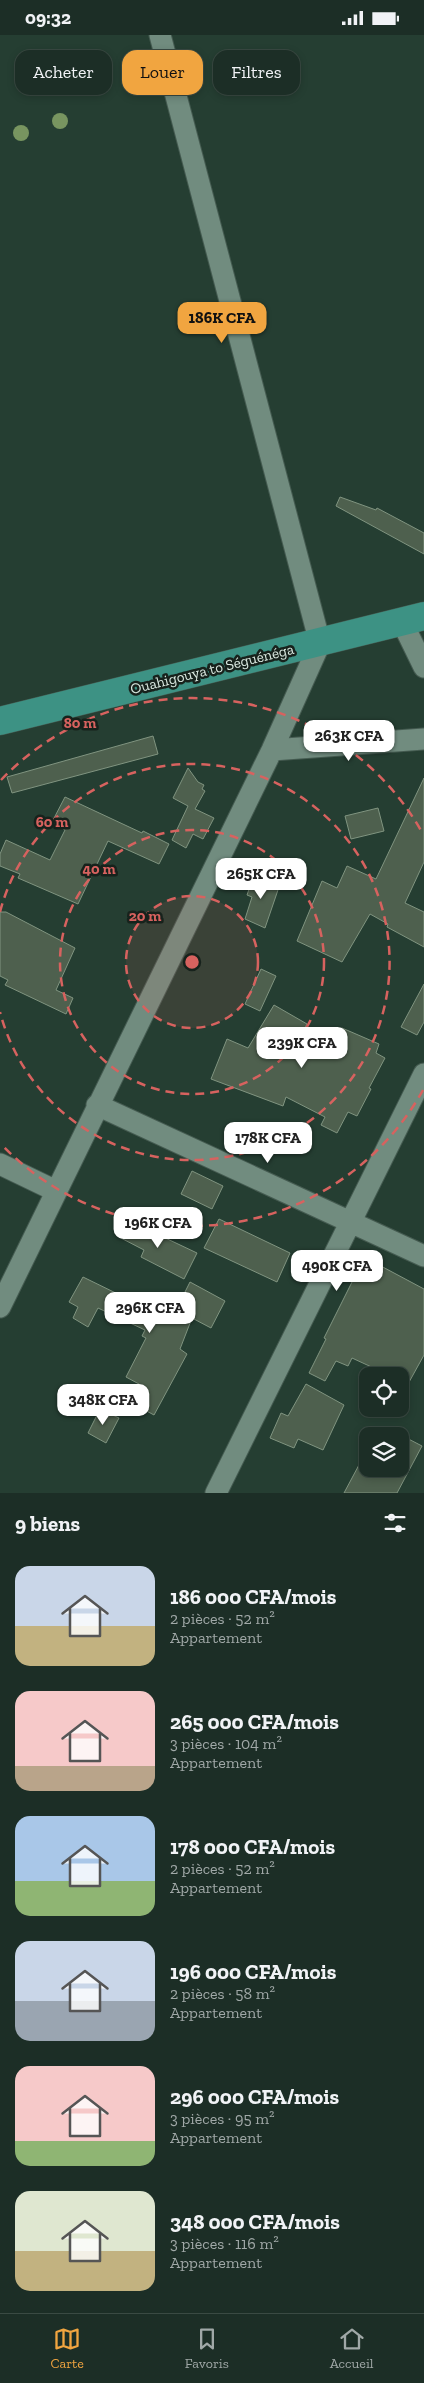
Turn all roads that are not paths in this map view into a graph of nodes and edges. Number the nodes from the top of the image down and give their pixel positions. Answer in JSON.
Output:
{"nodes":[{"id":1,"x":160,"y":35,"type":"edge"},
{"id":2,"x":413,"y":619,"type":"edge"},
{"id":3,"x":320,"y":643,"type":"junction"},
{"id":4,"x":424,"y":667,"type":"edge"},
{"id":5,"x":0,"y":721,"type":"edge"},
{"id":6,"x":424,"y":739,"type":"edge"},
{"id":7,"x":272,"y":749,"type":"junction"},
{"id":8,"x":424,"y":1074,"type":"edge"},
{"id":9,"x":98,"y":1105,"type":"junction"},
{"id":10,"x":0,"y":1164,"type":"edge"},
{"id":11,"x":56,"y":1191,"type":"junction"},
{"id":12,"x":351,"y":1222,"type":"junction"},
{"id":13,"x":424,"y":1256,"type":"edge"},
{"id":14,"x":0,"y":1307,"type":"edge"},
{"id":15,"x":216,"y":1493,"type":"edge"}],
"edges":[{"from":1,"to":3,"type":"street"},
{"from":2,"to":3,"type":"main road","name":"Ouahigouya to Séguénéga"},
{"from":2,"to":4,"type":"street"},
{"from":3,"to":5,"type":"main road","name":"Ouahigouya to Séguénéga"},
{"from":3,"to":7,"type":"street"},
{"from":6,"to":7,"type":"street"},
{"from":7,"to":9,"type":"street"},
{"from":8,"to":12,"type":"street"},
{"from":9,"to":11,"type":"street"},
{"from":9,"to":12,"type":"street"},
{"from":10,"to":11,"type":"street"},
{"from":11,"to":14,"type":"street"},
{"from":12,"to":13,"type":"street"},
{"from":12,"to":15,"type":"street"}]}
